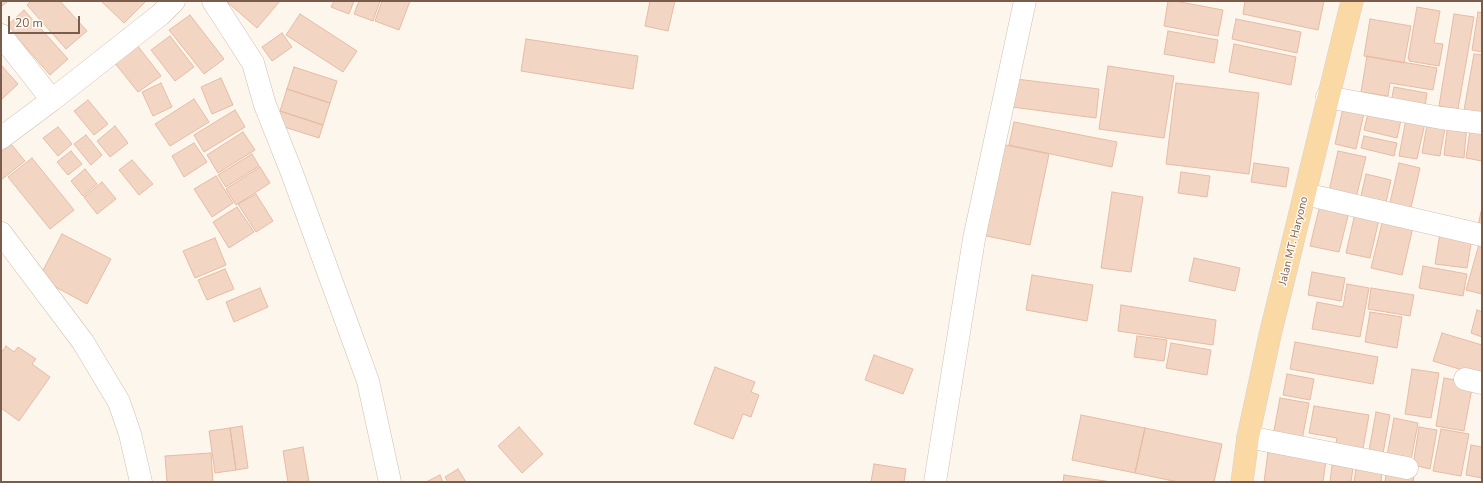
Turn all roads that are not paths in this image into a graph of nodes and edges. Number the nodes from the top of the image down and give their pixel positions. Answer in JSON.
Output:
{"nodes":[{"id":1,"x":174,"y":1,"type":"edge"},
{"id":2,"x":212,"y":1,"type":"edge"},
{"id":3,"x":1025,"y":1,"type":"edge"},
{"id":4,"x":1352,"y":1,"type":"edge"},
{"id":5,"x":1,"y":36,"type":"edge"},
{"id":6,"x":1328,"y":97,"type":"junction"},
{"id":7,"x":52,"y":100,"type":"junction"},
{"id":8,"x":1482,"y":123,"type":"edge"},
{"id":9,"x":1,"y":138,"type":"edge"},
{"id":10,"x":1306,"y":194,"type":"junction"},
{"id":11,"x":1,"y":233,"type":"edge"},
{"id":12,"x":1482,"y":235,"type":"edge"},
{"id":13,"x":1248,"y":438,"type":"junction"},
{"id":14,"x":1407,"y":468,"type":"dead end"},
{"id":15,"x":141,"y":482,"type":"edge"},
{"id":16,"x":390,"y":482,"type":"edge"},
{"id":17,"x":935,"y":482,"type":"edge"},
{"id":18,"x":1242,"y":482,"type":"edge"}],
"edges":[{"from":1,"to":7,"type":"street"},
{"from":2,"to":16,"type":"street"},
{"from":3,"to":17,"type":"street"},
{"from":4,"to":6,"type":"main road","name":"Jalan MT. Haryono"},
{"from":5,"to":7,"type":"street"},
{"from":6,"to":8,"type":"street"},
{"from":6,"to":10,"type":"main road","name":"Jalan MT. Haryono"},
{"from":7,"to":9,"type":"street"},
{"from":10,"to":12,"type":"street"},
{"from":10,"to":13,"type":"main road","name":"Jalan MT. Haryono"},
{"from":11,"to":15,"type":"street"},
{"from":13,"to":14,"type":"street"},
{"from":13,"to":18,"type":"main road","name":"Jalan MT. Haryono"}]}
